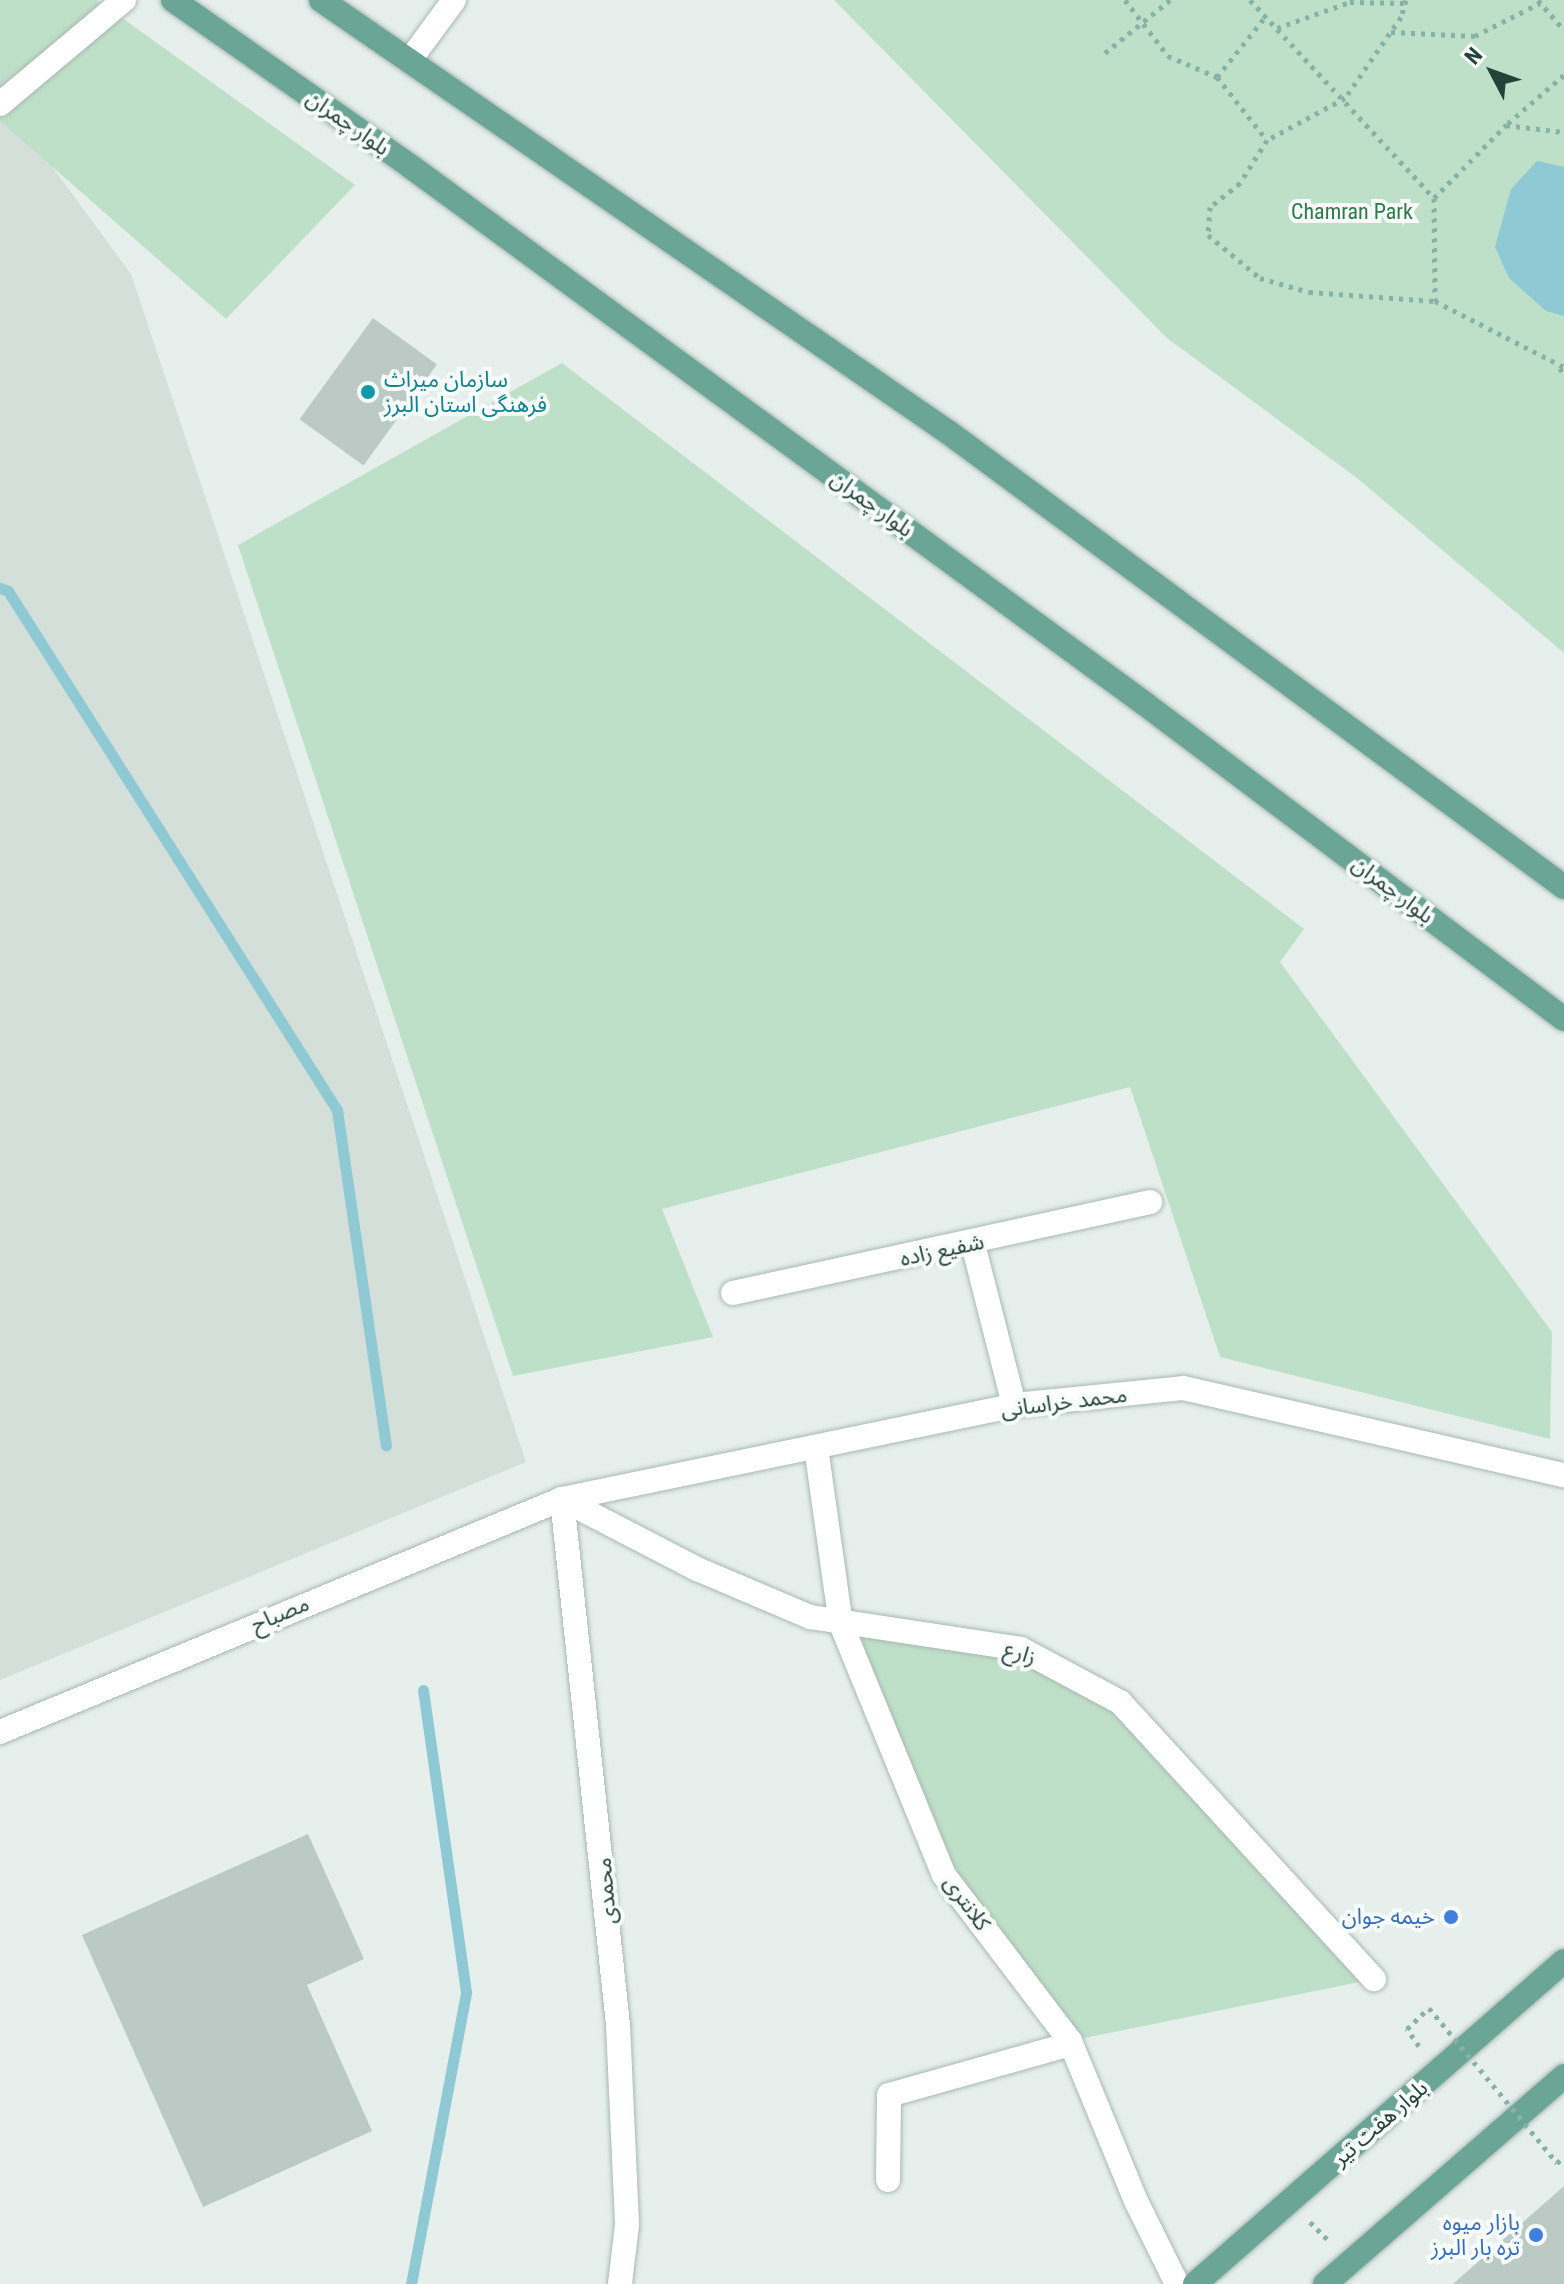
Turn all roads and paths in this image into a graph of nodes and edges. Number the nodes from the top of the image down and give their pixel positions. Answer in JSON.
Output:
{"nodes":[{"id":1,"x":124,"y":0,"type":"edge"},
{"id":2,"x":173,"y":0,"type":"edge"},
{"id":3,"x":321,"y":0,"type":"edge"},
{"id":4,"x":454,"y":0,"type":"edge"},
{"id":5,"x":1125,"y":0,"type":"edge"},
{"id":6,"x":1170,"y":0,"type":"edge"},
{"id":7,"x":1250,"y":0,"type":"edge"},
{"id":8,"x":1406,"y":1,"type":"edge"},
{"id":9,"x":1539,"y":1,"type":"edge"},
{"id":10,"x":1266,"y":16,"type":"junction"},
{"id":11,"x":1140,"y":22,"type":"junction"},
{"id":12,"x":1277,"y":28,"type":"junction"},
{"id":13,"x":1564,"y":30,"type":"edge"},
{"id":14,"x":1391,"y":32,"type":"junction"},
{"id":15,"x":1105,"y":53,"type":"dead end"},
{"id":16,"x":410,"y":60,"type":"junction"},
{"id":17,"x":1564,"y":75,"type":"edge"},
{"id":18,"x":1217,"y":77,"type":"junction"},
{"id":19,"x":1345,"y":98,"type":"junction"},
{"id":20,"x":0,"y":104,"type":"edge"},
{"id":21,"x":1506,"y":125,"type":"junction"},
{"id":22,"x":1564,"y":132,"type":"edge"},
{"id":23,"x":1267,"y":140,"type":"junction"},
{"id":24,"x":1434,"y":198,"type":"junction"},
{"id":25,"x":1435,"y":301,"type":"junction"},
{"id":26,"x":1562,"y":368,"type":"edge"},
{"id":27,"x":1564,"y":376,"type":"edge"},
{"id":28,"x":1564,"y":887,"type":"edge"},
{"id":29,"x":1564,"y":1019,"type":"edge"},
{"id":30,"x":1150,"y":1202,"type":"dead end"},
{"id":31,"x":973,"y":1244,"type":"junction"},
{"id":32,"x":733,"y":1293,"type":"dead end"},
{"id":33,"x":1014,"y":1405,"type":"junction"},
{"id":34,"x":816,"y":1447,"type":"junction"},
{"id":35,"x":1564,"y":1475,"type":"edge"},
{"id":36,"x":562,"y":1499,"type":"junction"},
{"id":37,"x":841,"y":1624,"type":"junction"},
{"id":38,"x":0,"y":1732,"type":"edge"},
{"id":39,"x":1564,"y":1961,"type":"edge"},
{"id":40,"x":1374,"y":1979,"type":"dead end"},
{"id":41,"x":1407,"y":2029,"type":"dead end"},
{"id":42,"x":1071,"y":2044,"type":"junction"},
{"id":43,"x":1564,"y":2076,"type":"edge"},
{"id":44,"x":1564,"y":2157,"type":"edge"},
{"id":45,"x":888,"y":2180,"type":"dead end"},
{"id":46,"x":1290,"y":2202,"type":"junction"},
{"id":47,"x":1349,"y":2262,"type":"junction"},
{"id":48,"x":620,"y":2284,"type":"edge"},
{"id":49,"x":1177,"y":2284,"type":"edge"},
{"id":50,"x":1195,"y":2284,"type":"edge"},
{"id":51,"x":1325,"y":2284,"type":"edge"}],
"edges":[{"from":1,"to":20,"type":"street"},
{"from":2,"to":29,"type":"main road","name":"بلوار چمران"},
{"from":3,"to":16,"type":"main road"},
{"from":4,"to":16,"type":"street"},
{"from":5,"to":11,"type":"path"},
{"from":6,"to":11,"type":"path"},
{"from":7,"to":10,"type":"path"},
{"from":8,"to":12,"type":"path"},
{"from":8,"to":14,"type":"path"},
{"from":9,"to":13,"type":"path"},
{"from":9,"to":14,"type":"path"},
{"from":10,"to":12,"type":"path"},
{"from":10,"to":18,"type":"path"},
{"from":11,"to":15,"type":"path"},
{"from":11,"to":18,"type":"path"},
{"from":12,"to":19,"type":"path"},
{"from":14,"to":19,"type":"path"},
{"from":16,"to":28,"type":"main road"},
{"from":17,"to":21,"type":"path"},
{"from":18,"to":23,"type":"path"},
{"from":19,"to":23,"type":"path"},
{"from":19,"to":24,"type":"path"},
{"from":21,"to":22,"type":"path"},
{"from":21,"to":24,"type":"path"},
{"from":23,"to":25,"type":"path"},
{"from":24,"to":25,"type":"path"},
{"from":25,"to":26,"type":"path"},
{"from":26,"to":27,"type":"path"},
{"from":30,"to":31,"type":"street","name":"شفیع زاده"},
{"from":31,"to":32,"type":"street","name":"شفیع زاده"},
{"from":31,"to":33,"type":"street"},
{"from":33,"to":34,"type":"street","name":"محمد خراسانی"},
{"from":33,"to":35,"type":"street","name":"محمد خراسانی"},
{"from":34,"to":36,"type":"street","name":"محمد خراسانی"},
{"from":34,"to":37,"type":"street","name":"کلانتری"},
{"from":36,"to":37,"type":"street","name":"زارع"},
{"from":36,"to":38,"type":"street","name":"مصباح"},
{"from":36,"to":48,"type":"street","name":"محمدی"},
{"from":37,"to":40,"type":"street","name":"زارع"},
{"from":37,"to":42,"type":"street","name":"کلانتری"},
{"from":39,"to":46,"type":"main road","name":"بلوار هفت تیر"},
{"from":41,"to":44,"type":"path","bridge":true},
{"from":42,"to":45,"type":"street"},
{"from":42,"to":49,"type":"street","name":"کلانتری"},
{"from":43,"to":47,"type":"main road"},
{"from":46,"to":47,"type":"path"},
{"from":46,"to":50,"type":"main road","name":"بلوار هفت تیر"},
{"from":47,"to":51,"type":"main road"}]}
